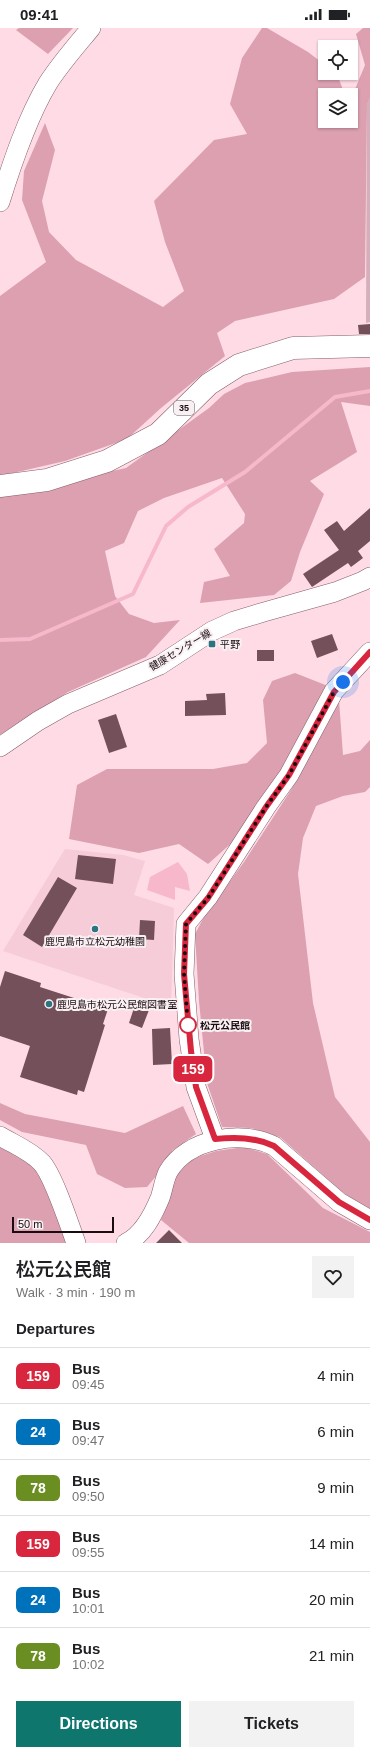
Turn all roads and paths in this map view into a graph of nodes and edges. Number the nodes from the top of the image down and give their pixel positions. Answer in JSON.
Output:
{"nodes":[{"id":1,"x":91,"y":28,"type":"edge"},
{"id":2,"x":0,"y":202,"type":"edge"},
{"id":3,"x":370,"y":346,"type":"edge"},
{"id":4,"x":0,"y":486,"type":"edge"},
{"id":5,"x":370,"y":577,"type":"edge"},
{"id":6,"x":370,"y":652,"type":"edge"},
{"id":7,"x":2,"y":745,"type":"edge"},
{"id":8,"x":0,"y":1136,"type":"edge"},
{"id":9,"x":215,"y":1139,"type":"junction"},
{"id":10,"x":370,"y":1220,"type":"edge"},
{"id":11,"x":76,"y":1243,"type":"edge"},
{"id":12,"x":126,"y":1243,"type":"edge"}],
"edges":[{"from":1,"to":2,"type":"street"},
{"from":3,"to":4,"type":"main road","number":"35"},
{"from":5,"to":7,"type":"street","name":"健康センター線"},
{"from":6,"to":9,"type":"street"},
{"from":8,"to":11,"type":"street"},
{"from":9,"to":10,"type":"street"},
{"from":9,"to":12,"type":"street"}]}
